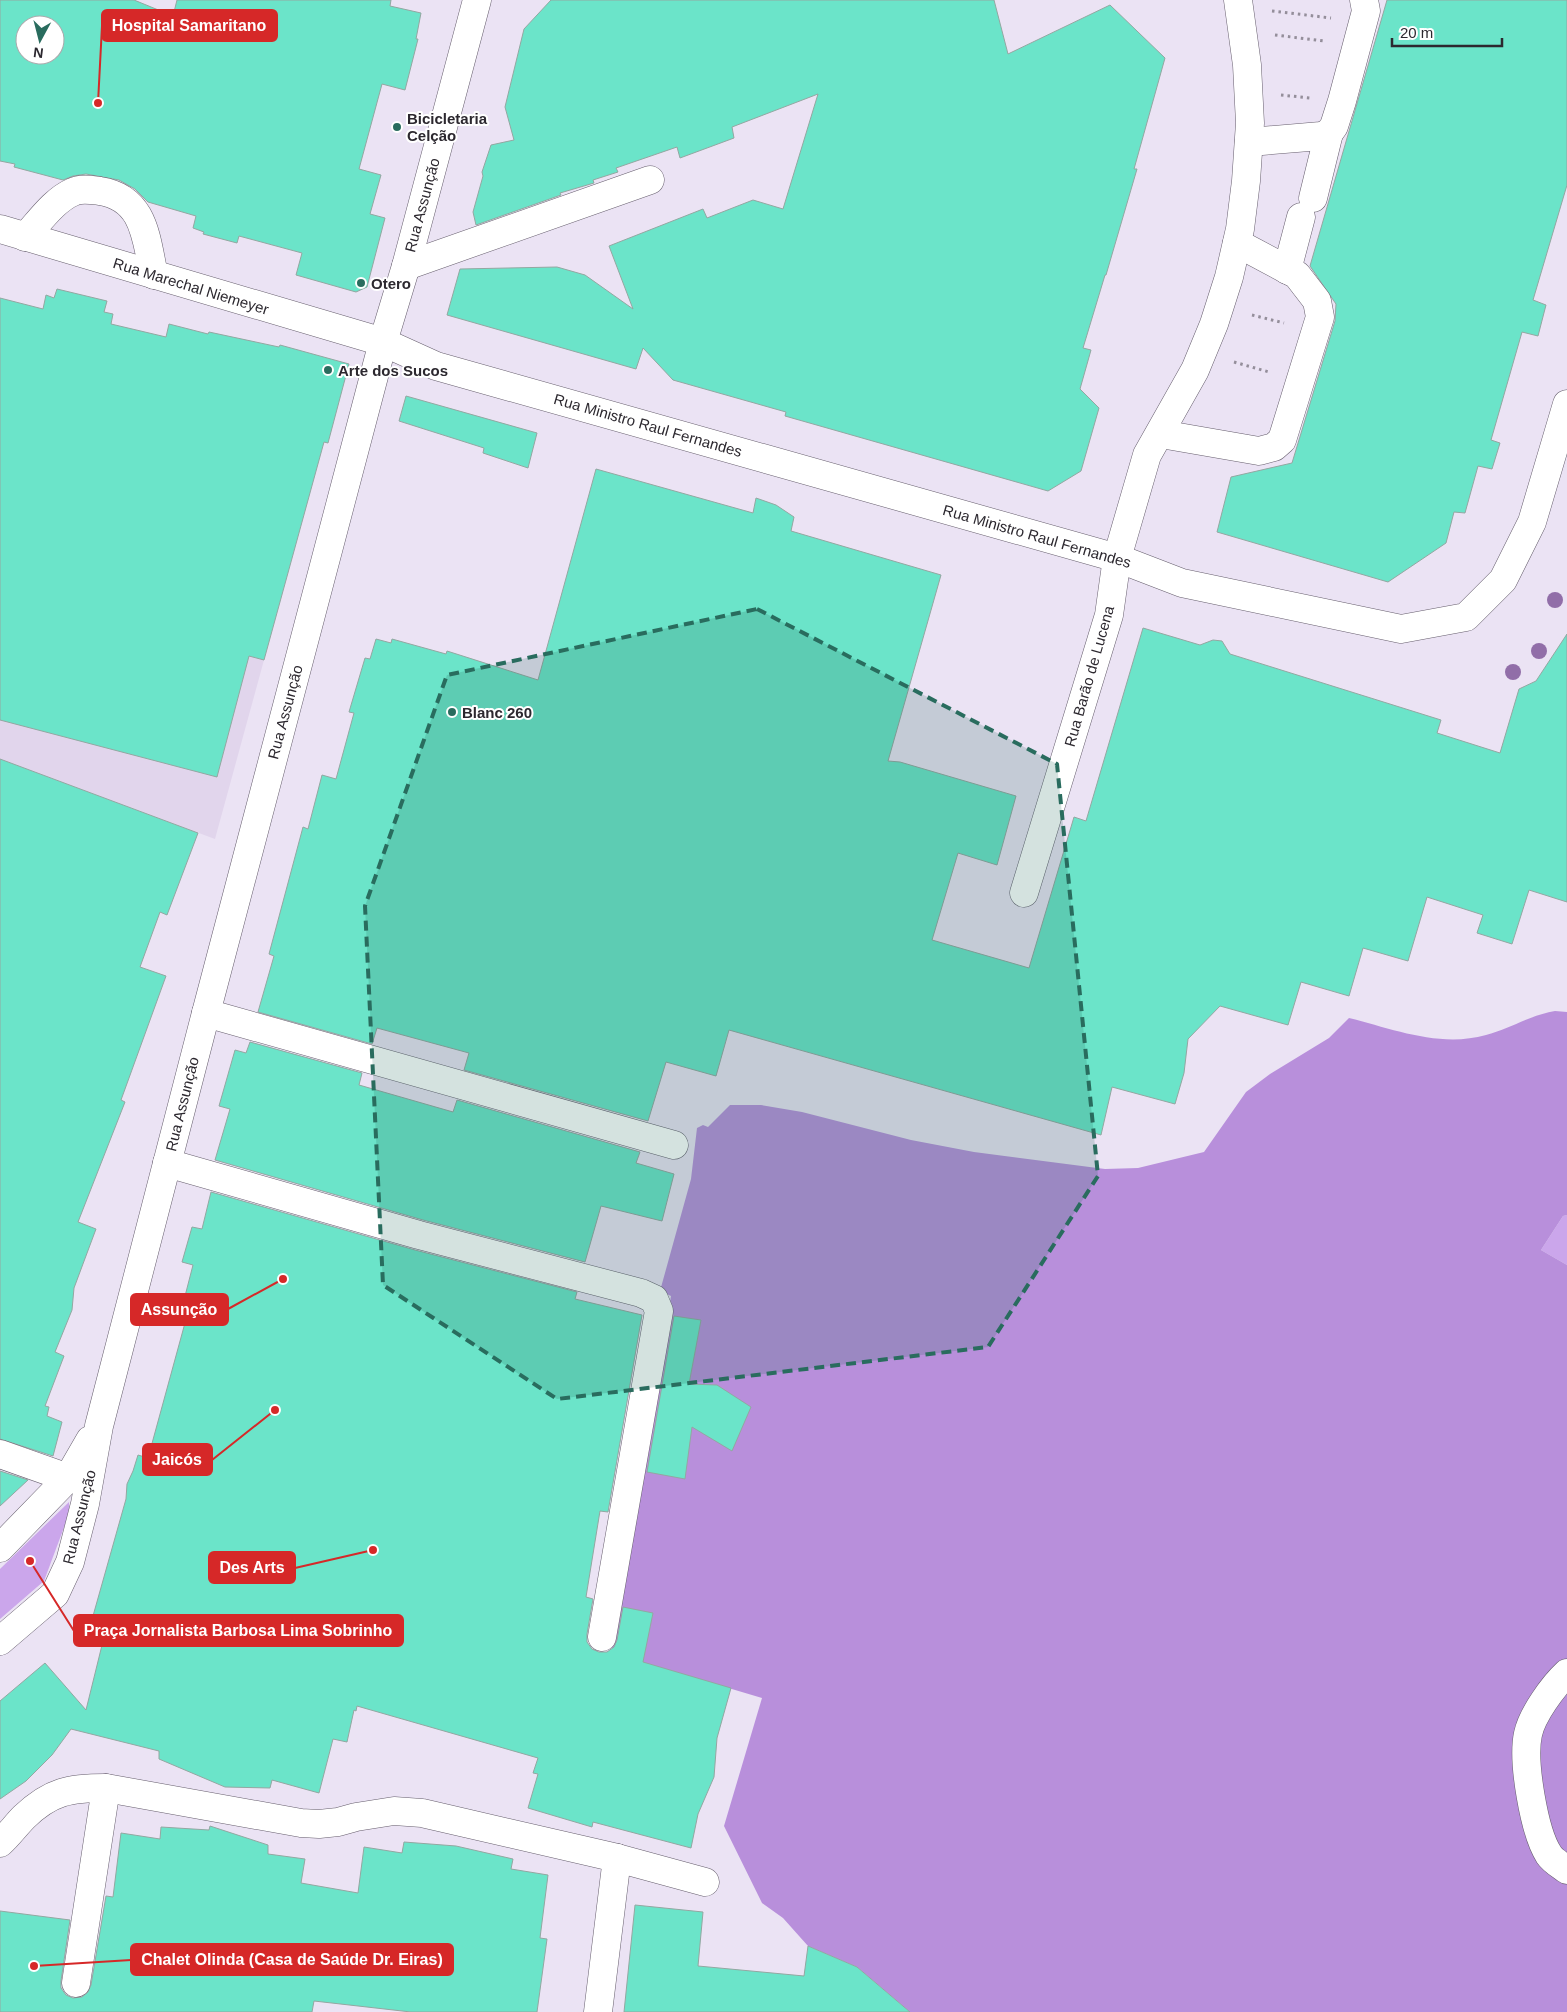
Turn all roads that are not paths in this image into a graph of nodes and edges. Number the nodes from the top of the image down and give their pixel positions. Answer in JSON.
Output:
{"nodes":[{"id":1,"x":477,"y":0,"type":"edge"},
{"id":2,"x":1364,"y":0,"type":"edge"},
{"id":3,"x":1240,"y":13,"type":"edge"},
{"id":4,"x":1330,"y":133,"type":"junction"},
{"id":5,"x":1249,"y":142,"type":"junction"},
{"id":6,"x":650,"y":180,"type":"dead end"},
{"id":7,"x":13,"y":233,"type":"edge"},
{"id":8,"x":1236,"y":243,"type":"junction"},
{"id":9,"x":406,"y":266,"type":"junction"},
{"id":10,"x":1287,"y":270,"type":"junction"},
{"id":11,"x":154,"y":275,"type":"junction"},
{"id":12,"x":383,"y":342,"type":"junction"},
{"id":13,"x":1567,"y":404,"type":"edge"},
{"id":14,"x":1161,"y":434,"type":"junction"},
{"id":15,"x":1117,"y":558,"type":"junction"},
{"id":16,"x":1024,"y":892,"type":"dead end"},
{"id":17,"x":206,"y":1013,"type":"junction"},
{"id":18,"x":674,"y":1145,"type":"dead end"},
{"id":19,"x":167,"y":1163,"type":"junction"},
{"id":20,"x":99,"y":1426,"type":"junction"},
{"id":21,"x":0,"y":1454,"type":"edge"},
{"id":22,"x":68,"y":1478,"type":"junction"},
{"id":23,"x":3,"y":1541,"type":"edge"},
{"id":24,"x":10,"y":1632,"type":"edge"},
{"id":25,"x":602,"y":1637,"type":"dead end"},
{"id":26,"x":1567,"y":1673,"type":"edge"},
{"id":27,"x":106,"y":1788,"type":"junction"},
{"id":28,"x":0,"y":1843,"type":"edge"},
{"id":29,"x":617,"y":1858,"type":"junction"},
{"id":30,"x":1567,"y":1870,"type":"edge"},
{"id":31,"x":705,"y":1882,"type":"dead end"},
{"id":32,"x":76,"y":1983,"type":"dead end"},
{"id":33,"x":598,"y":2012,"type":"edge"}],
"edges":[{"from":1,"to":9,"type":"street","name":"Rua Assunção"},
{"from":2,"to":4,"type":"street"},
{"from":3,"to":5,"type":"street","name":"Rua Barão de Lucena"},
{"from":4,"to":5,"type":"street"},
{"from":4,"to":10,"type":"street"},
{"from":5,"to":8,"type":"street","name":"Rua Barão de Lucena"},
{"from":6,"to":9,"type":"street"},
{"from":7,"to":11,"type":"street","name":"Rua Marechal Niemeyer"},
{"from":7,"to":11,"type":"street"},
{"from":8,"to":10,"type":"street"},
{"from":8,"to":14,"type":"street","name":"Rua Barão de Lucena"},
{"from":9,"to":12,"type":"street","name":"Rua Assunção"},
{"from":10,"to":14,"type":"street"},
{"from":11,"to":12,"type":"street","name":"Rua Marechal Niemeyer"},
{"from":12,"to":15,"type":"street","name":"Rua Ministro Raul Fernandes"},
{"from":12,"to":17,"type":"street","name":"Rua Assunção"},
{"from":13,"to":15,"type":"street","name":"Rua Ministro Raul Fernandes"},
{"from":14,"to":15,"type":"street","name":"Rua Barão de Lucena"},
{"from":15,"to":16,"type":"street","name":"Rua Barão de Lucena"},
{"from":17,"to":18,"type":"street"},
{"from":17,"to":19,"type":"street","name":"Rua Assunção"},
{"from":19,"to":20,"type":"street","name":"Rua Assunção"},
{"from":19,"to":25,"type":"street"},
{"from":20,"to":22,"type":"street","name":"Rua Assunção"},
{"from":20,"to":24,"type":"street","name":"Rua Assunção"},
{"from":21,"to":22,"type":"street"},
{"from":22,"to":23,"type":"street","name":"Rua Assunção"},
{"from":26,"to":30,"type":"street"},
{"from":27,"to":28,"type":"street"},
{"from":27,"to":29,"type":"street"},
{"from":27,"to":32,"type":"street"},
{"from":29,"to":31,"type":"street"},
{"from":29,"to":33,"type":"street"}]}
